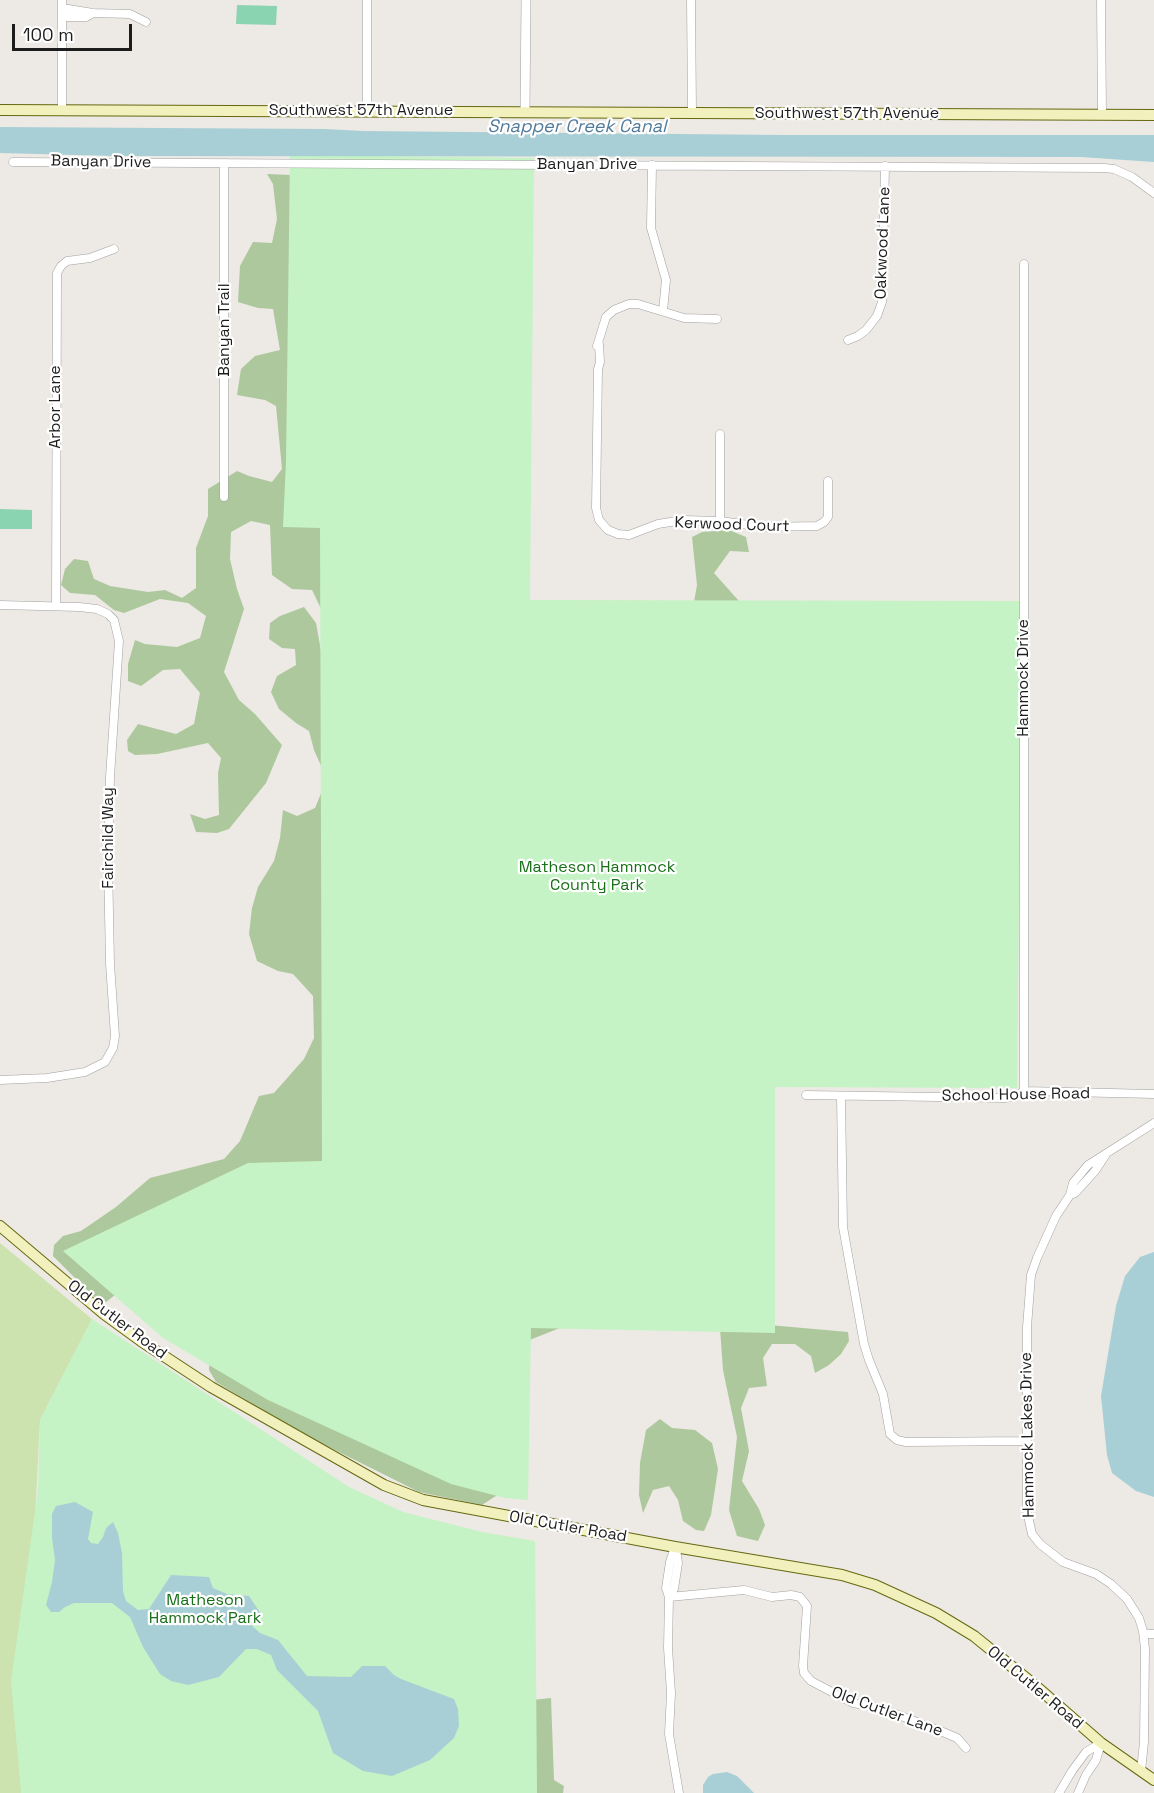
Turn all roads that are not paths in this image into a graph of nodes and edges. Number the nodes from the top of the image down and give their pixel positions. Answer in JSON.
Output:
{"nodes":[{"id":1,"x":367,"y":0,"type":"edge"},
{"id":2,"x":526,"y":0,"type":"edge"},
{"id":3,"x":691,"y":0,"type":"edge"},
{"id":4,"x":1101,"y":0,"type":"edge"},
{"id":5,"x":62,"y":8,"type":"edge"},
{"id":6,"x":147,"y":22,"type":"dead end"},
{"id":7,"x":0,"y":110,"type":"edge"},
{"id":8,"x":62,"y":110,"type":"junction"},
{"id":9,"x":367,"y":111,"type":"junction"},
{"id":10,"x":525,"y":112,"type":"junction"},
{"id":11,"x":692,"y":112,"type":"junction"},
{"id":12,"x":1102,"y":114,"type":"junction"},
{"id":13,"x":1154,"y":115,"type":"edge"},
{"id":14,"x":13,"y":162,"type":"dead end"},
{"id":15,"x":224,"y":163,"type":"junction"},
{"id":16,"x":651,"y":165,"type":"junction"},
{"id":17,"x":885,"y":166,"type":"junction"},
{"id":18,"x":1154,"y":193,"type":"edge"},
{"id":19,"x":114,"y":249,"type":"dead end"},
{"id":20,"x":1023,"y":264,"type":"dead end"},
{"id":21,"x":663,"y":311,"type":"junction"},
{"id":22,"x":717,"y":319,"type":"dead end"},
{"id":23,"x":848,"y":340,"type":"dead end"},
{"id":24,"x":720,"y":434,"type":"dead end"},
{"id":25,"x":828,"y":481,"type":"dead end"},
{"id":26,"x":224,"y":497,"type":"dead end"},
{"id":27,"x":720,"y":521,"type":"junction"},
{"id":28,"x":0,"y":605,"type":"edge"},
{"id":29,"x":56,"y":606,"type":"junction"},
{"id":30,"x":0,"y":1080,"type":"edge"},
{"id":31,"x":1024,"y":1091,"type":"junction"},
{"id":32,"x":1154,"y":1094,"type":"edge"},
{"id":33,"x":806,"y":1095,"type":"dead end"},
{"id":34,"x":842,"y":1096,"type":"junction"},
{"id":35,"x":1154,"y":1123,"type":"edge"},
{"id":36,"x":0,"y":1226,"type":"edge"},
{"id":37,"x":1027,"y":1442,"type":"junction"},
{"id":38,"x":675,"y":1547,"type":"junction"},
{"id":39,"x":669,"y":1597,"type":"junction"},
{"id":40,"x":1144,"y":1634,"type":"junction"},
{"id":41,"x":1154,"y":1634,"type":"edge"},
{"id":42,"x":1101,"y":1743,"type":"junction"},
{"id":43,"x":966,"y":1748,"type":"dead end"},
{"id":44,"x":1140,"y":1771,"type":"junction"},
{"id":45,"x":1154,"y":1780,"type":"edge"},
{"id":46,"x":680,"y":1793,"type":"edge"},
{"id":47,"x":1059,"y":1793,"type":"edge"},
{"id":48,"x":1078,"y":1793,"type":"edge"}],
"edges":[{"from":1,"to":9,"type":"street"},
{"from":2,"to":10,"type":"street"},
{"from":3,"to":11,"type":"street"},
{"from":4,"to":12,"type":"street"},
{"from":5,"to":6,"type":"street"},
{"from":5,"to":8,"type":"street"},
{"from":7,"to":8,"type":"main road","name":"Southwest 57th Avenue"},
{"from":8,"to":9,"type":"main road","name":"Southwest 57th Avenue"},
{"from":9,"to":10,"type":"main road","name":"Southwest 57th Avenue"},
{"from":10,"to":11,"type":"main road","name":"Southwest 57th Avenue"},
{"from":11,"to":12,"type":"main road","name":"Southwest 57th Avenue"},
{"from":12,"to":13,"type":"main road","name":"Southwest 57th Avenue"},
{"from":14,"to":15,"type":"street","name":"Banyan Drive"},
{"from":15,"to":16,"type":"street","name":"Banyan Drive"},
{"from":15,"to":26,"type":"street","name":"Banyan Trail"},
{"from":16,"to":17,"type":"street","name":"Banyan Drive"},
{"from":16,"to":21,"type":"street"},
{"from":17,"to":18,"type":"street","name":"Banyan Drive"},
{"from":17,"to":23,"type":"street","name":"Oakwood Lane"},
{"from":19,"to":29,"type":"street","name":"Arbor Lane"},
{"from":20,"to":31,"type":"street","name":"Hammock Drive"},
{"from":21,"to":22,"type":"street"},
{"from":21,"to":27,"type":"street","name":"Kerwood Court"},
{"from":24,"to":27,"type":"street"},
{"from":25,"to":27,"type":"street","name":"Kerwood Court"},
{"from":28,"to":29,"type":"street"},
{"from":29,"to":30,"type":"street","name":"Fairchild Way"},
{"from":31,"to":32,"type":"street","name":"School House Road"},
{"from":31,"to":34,"type":"street","name":"School House Road"},
{"from":33,"to":34,"type":"street","name":"School House Road"},
{"from":34,"to":37,"type":"street"},
{"from":35,"to":37,"type":"street","name":"Hammock Lakes Drive"},
{"from":36,"to":38,"type":"main road","name":"Old Cutler Road"},
{"from":37,"to":40,"type":"street","name":"Hammock Lakes Drive"},
{"from":38,"to":39,"type":"street"},
{"from":38,"to":42,"type":"main road","name":"Old Cutler Road"},
{"from":39,"to":43,"type":"street","name":"Old Cutler Lane"},
{"from":39,"to":46,"type":"street"},
{"from":40,"to":41,"type":"street"},
{"from":40,"to":44,"type":"street","name":"Hammock Lakes Drive"},
{"from":42,"to":44,"type":"main road","name":"Old Cutler Road"},
{"from":42,"to":47,"type":"street"},
{"from":42,"to":48,"type":"street"},
{"from":44,"to":45,"type":"main road","name":"Old Cutler Road"}]}
